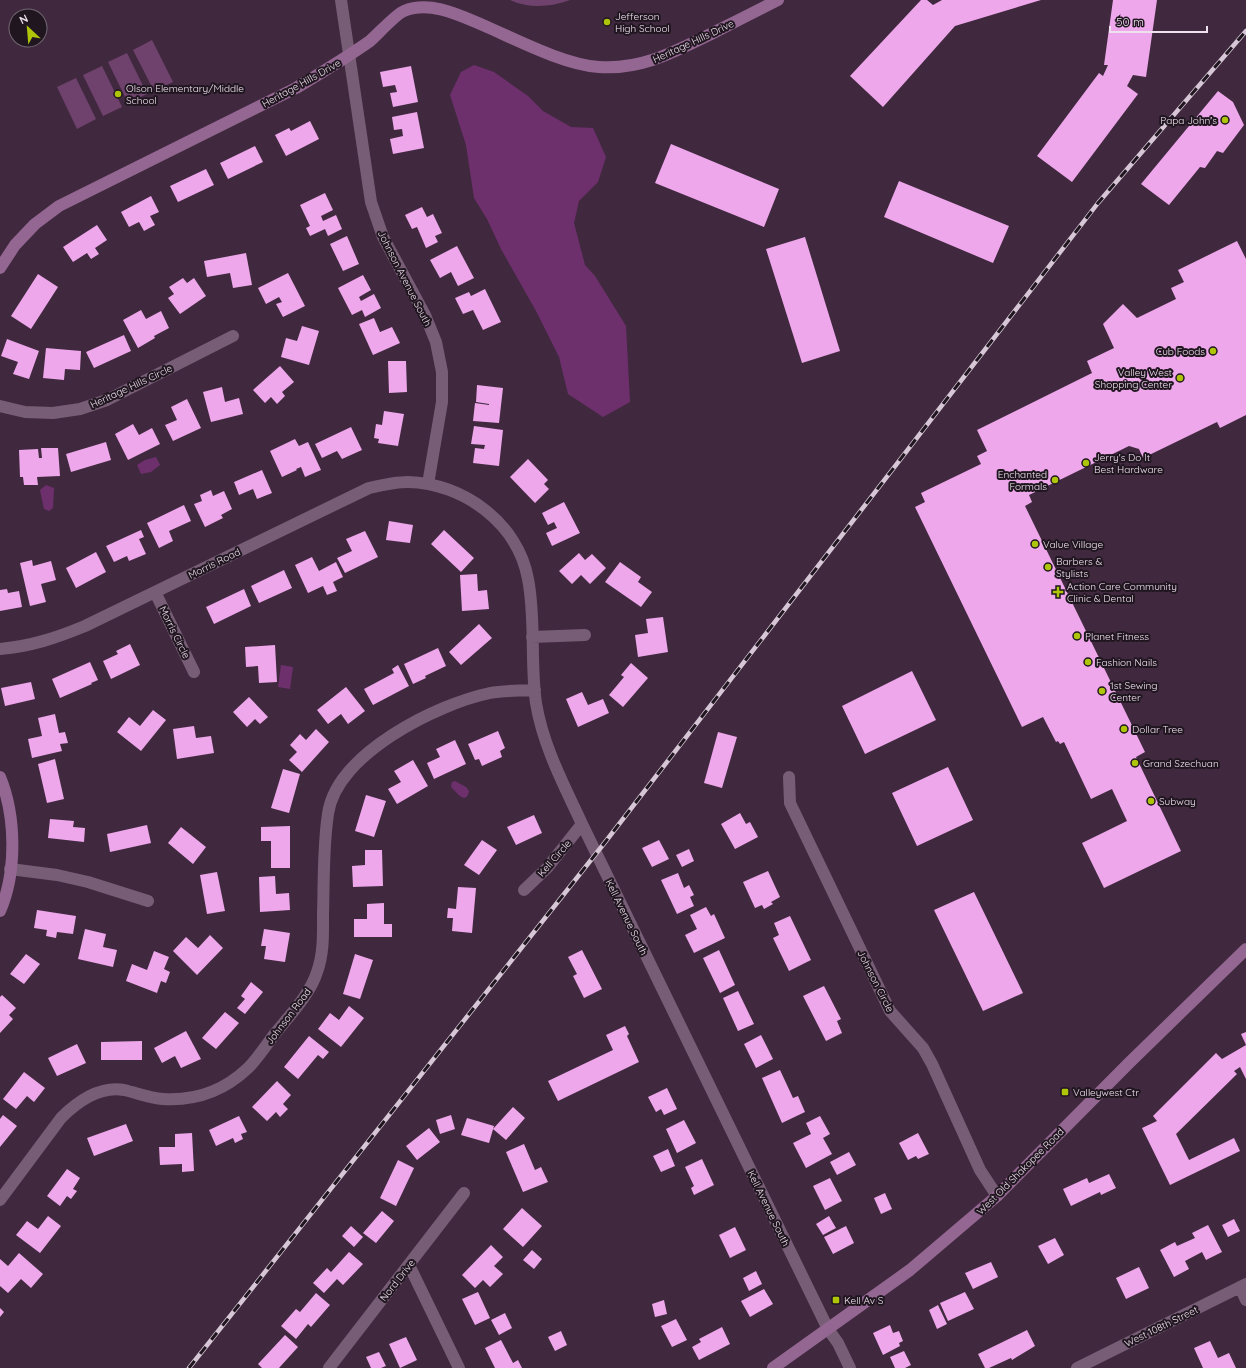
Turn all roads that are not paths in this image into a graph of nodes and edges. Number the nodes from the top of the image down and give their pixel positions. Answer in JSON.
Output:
{"nodes":[{"id":1,"x":341,"y":0,"type":"edge"},
{"id":2,"x":778,"y":0,"type":"edge"},
{"id":3,"x":349,"y":55,"type":"junction"},
{"id":4,"x":0,"y":268,"type":"edge"},
{"id":5,"x":233,"y":336,"type":"dead end"},
{"id":6,"x":0,"y":406,"type":"edge"},
{"id":7,"x":428,"y":484,"type":"junction"},
{"id":8,"x":155,"y":592,"type":"junction"},
{"id":9,"x":585,"y":635,"type":"dead end"},
{"id":10,"x":532,"y":637,"type":"junction"},
{"id":11,"x":0,"y":649,"type":"edge"},
{"id":12,"x":194,"y":672,"type":"dead end"},
{"id":13,"x":535,"y":690,"type":"junction"},
{"id":14,"x":0,"y":776,"type":"edge"},
{"id":15,"x":789,"y":777,"type":"dead end"},
{"id":16,"x":582,"y":824,"type":"junction"},
{"id":17,"x":10,"y":869,"type":"junction"},
{"id":18,"x":524,"y":890,"type":"dead end"},
{"id":19,"x":148,"y":901,"type":"dead end"},
{"id":20,"x":0,"y":911,"type":"edge"},
{"id":21,"x":1246,"y":949,"type":"edge"},
{"id":22,"x":464,"y":1193,"type":"dead end"},
{"id":23,"x":997,"y":1196,"type":"junction"},
{"id":24,"x":0,"y":1200,"type":"edge"},
{"id":25,"x":409,"y":1265,"type":"junction"},
{"id":26,"x":1243,"y":1285,"type":"edge"},
{"id":27,"x":1246,"y":1300,"type":"edge"},
{"id":28,"x":828,"y":1329,"type":"junction"},
{"id":29,"x":329,"y":1368,"type":"edge"},
{"id":30,"x":459,"y":1368,"type":"edge"},
{"id":31,"x":773,"y":1368,"type":"edge"},
{"id":32,"x":850,"y":1368,"type":"edge"},
{"id":33,"x":1077,"y":1368,"type":"edge"}],
"edges":[{"from":1,"to":3,"type":"street","name":"Johnson Avenue South"},
{"from":2,"to":3,"type":"street","name":"Heritage Hills Drive"},
{"from":3,"to":4,"type":"street","name":"Heritage Hills Drive"},
{"from":3,"to":7,"type":"street","name":"Johnson Avenue South"},
{"from":5,"to":6,"type":"street","name":"Heritage Hills Circle"},
{"from":7,"to":8,"type":"street","name":"Morris Road"},
{"from":7,"to":10,"type":"street","name":"Kell Avenue South"},
{"from":8,"to":11,"type":"street","name":"Morris Road"},
{"from":8,"to":12,"type":"street","name":"Morris Circle"},
{"from":9,"to":10,"type":"street"},
{"from":10,"to":13,"type":"street","name":"Kell Avenue South"},
{"from":13,"to":16,"type":"street","name":"Kell Avenue South"},
{"from":13,"to":24,"type":"street","name":"Johnson Road"},
{"from":14,"to":17,"type":"street"},
{"from":15,"to":23,"type":"street","name":"Johnson Circle"},
{"from":16,"to":18,"type":"street","name":"Kell Circle"},
{"from":16,"to":28,"type":"street","name":"Kell Avenue South"},
{"from":17,"to":19,"type":"street"},
{"from":17,"to":20,"type":"street"},
{"from":21,"to":23,"type":"street","name":"West Old Shakopee Road"},
{"from":22,"to":25,"type":"street","name":"Nord Drive"},
{"from":23,"to":28,"type":"street","name":"West Old Shakopee Road"},
{"from":25,"to":29,"type":"street","name":"Nord Drive"},
{"from":25,"to":30,"type":"street"},
{"from":26,"to":27,"type":"street"},
{"from":26,"to":33,"type":"street","name":"West 108th Street"},
{"from":28,"to":31,"type":"street","name":"West Old Shakopee Road"},
{"from":28,"to":32,"type":"street","name":"Kell Avenue South"}]}
